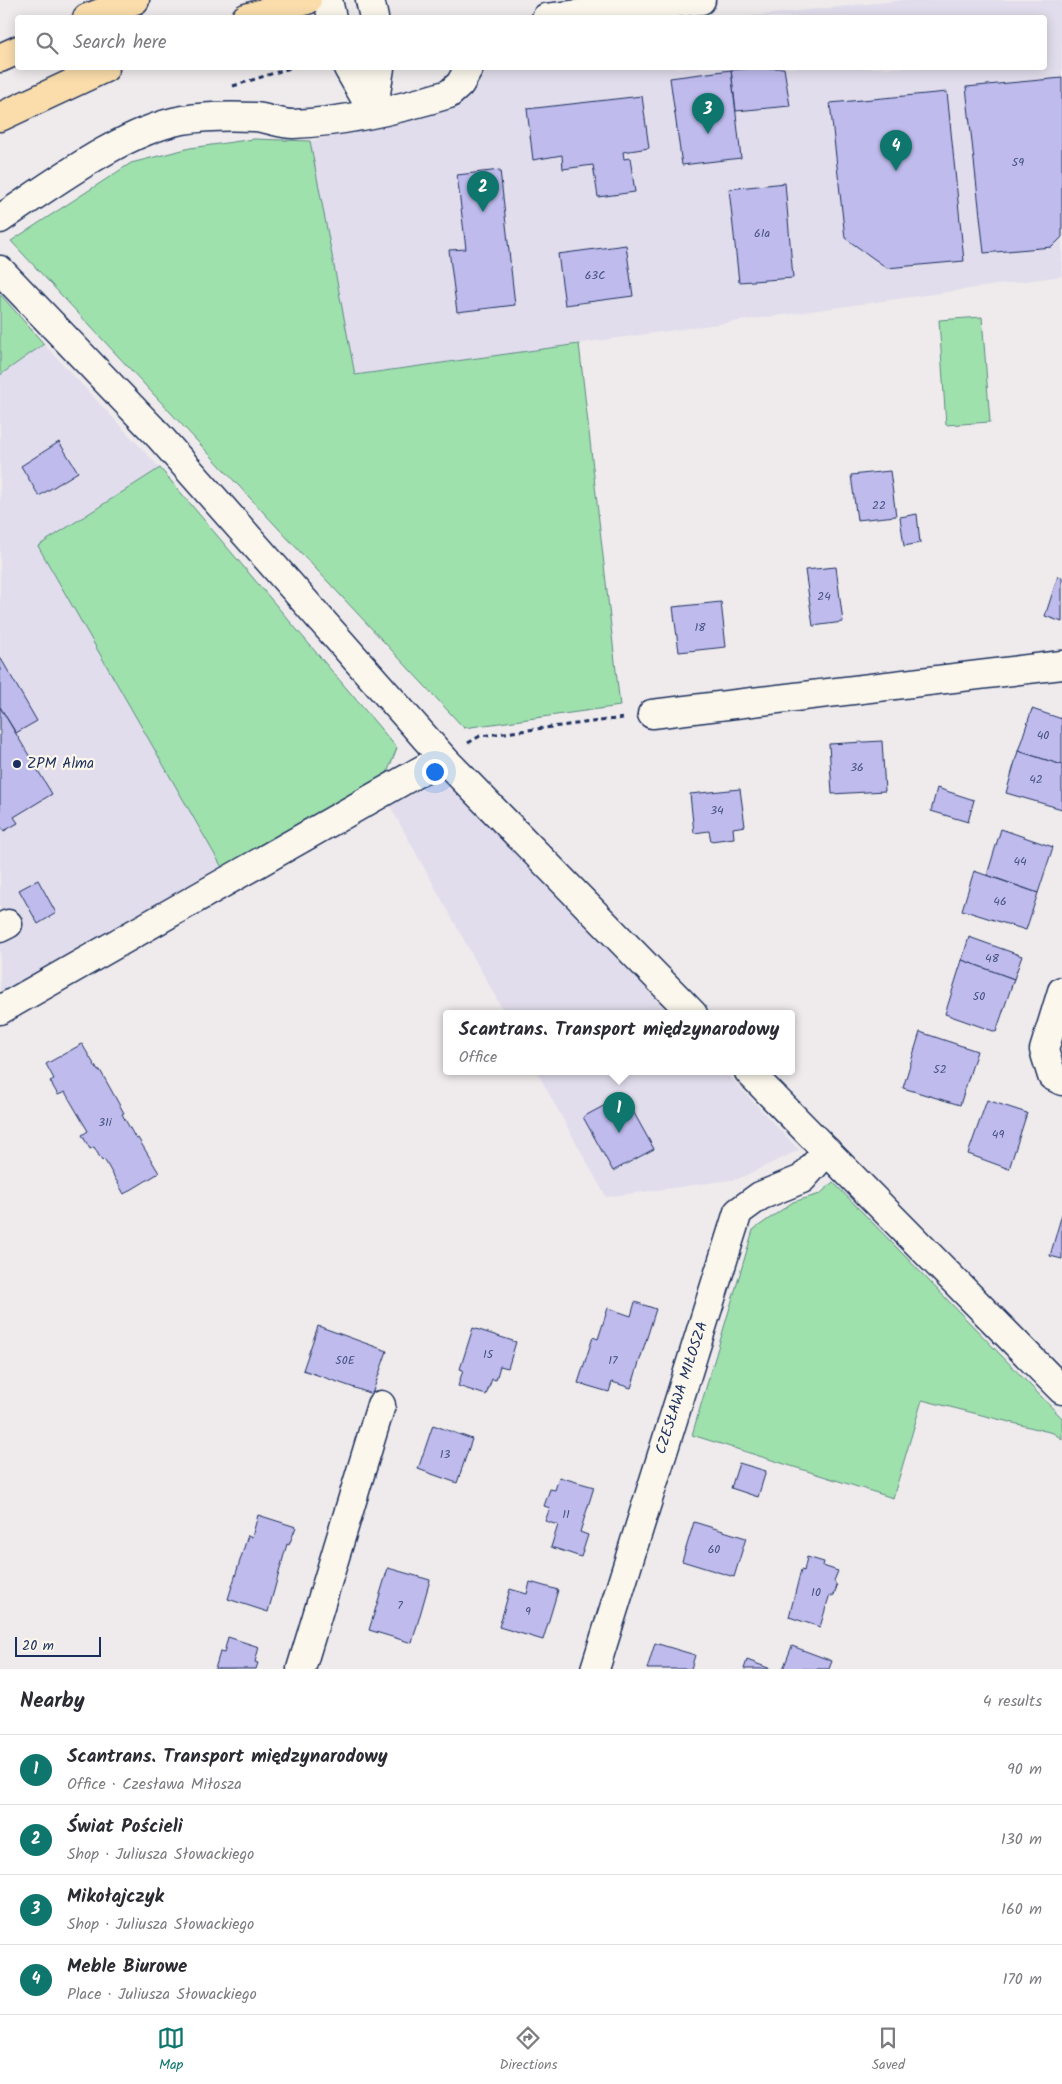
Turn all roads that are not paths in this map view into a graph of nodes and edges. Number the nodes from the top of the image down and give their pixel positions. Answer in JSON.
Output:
{"nodes":[{"id":1,"x":100,"y":0,"type":"edge"},
{"id":2,"x":135,"y":0,"type":"edge"},
{"id":3,"x":307,"y":0,"type":"edge"},
{"id":4,"x":328,"y":0,"type":"edge"},
{"id":5,"x":370,"y":0,"type":"edge"},
{"id":6,"x":701,"y":0,"type":"edge"},
{"id":7,"x":83,"y":15,"type":"edge"},
{"id":8,"x":95,"y":15,"type":"edge"},
{"id":9,"x":256,"y":15,"type":"edge"},
{"id":10,"x":331,"y":15,"type":"edge"},
{"id":11,"x":373,"y":15,"type":"edge"},
{"id":12,"x":572,"y":15,"type":"edge"},
{"id":13,"x":15,"y":51,"type":"edge"},
{"id":14,"x":0,"y":58,"type":"edge"},
{"id":15,"x":101,"y":70,"type":"edge"},
{"id":16,"x":349,"y":70,"type":"edge"},
{"id":17,"x":380,"y":70,"type":"edge"},
{"id":18,"x":468,"y":70,"type":"edge"},
{"id":19,"x":373,"y":112,"type":"junction"},
{"id":20,"x":0,"y":117,"type":"edge"},
{"id":21,"x":0,"y":219,"type":"edge"},
{"id":22,"x":0,"y":270,"type":"edge"},
{"id":23,"x":1062,"y":665,"type":"edge"},
{"id":24,"x":652,"y":714,"type":"road end"},
{"id":25,"x":443,"y":758,"type":"junction"},
{"id":26,"x":1062,"y":991,"type":"edge"},
{"id":27,"x":0,"y":1010,"type":"edge"},
{"id":28,"x":688,"y":1010,"type":"edge"},
{"id":29,"x":752,"y":1075,"type":"edge"},
{"id":30,"x":1057,"y":1078,"type":"edge"},
{"id":31,"x":826,"y":1152,"type":"junction"},
{"id":32,"x":1062,"y":1390,"type":"edge"},
{"id":33,"x":381,"y":1406,"type":"dead end"},
{"id":34,"x":302,"y":1669,"type":"edge"},
{"id":35,"x":595,"y":1669,"type":"edge"}],
"edges":[{"from":1,"to":7,"type":"main road"},
{"from":2,"to":8,"type":"main road"},
{"from":3,"to":9,"type":"main road"},
{"from":4,"to":10,"type":"street"},
{"from":5,"to":11,"type":"street"},
{"from":6,"to":12,"type":"street"},
{"from":13,"to":14,"type":"main road"},
{"from":15,"to":20,"type":"main road"},
{"from":16,"to":19,"type":"street"},
{"from":17,"to":19,"type":"street"},
{"from":18,"to":19,"type":"street"},
{"from":19,"to":21,"type":"street"},
{"from":22,"to":25,"type":"street"},
{"from":23,"to":24,"type":"street"},
{"from":25,"to":27,"type":"street"},
{"from":25,"to":28,"type":"street"},
{"from":26,"to":30,"type":"street"},
{"from":29,"to":31,"type":"street"},
{"from":31,"to":32,"type":"street"},
{"from":31,"to":35,"type":"street","name":"CZESŁAWA MIŁOSZA"},
{"from":33,"to":34,"type":"street"}]}
